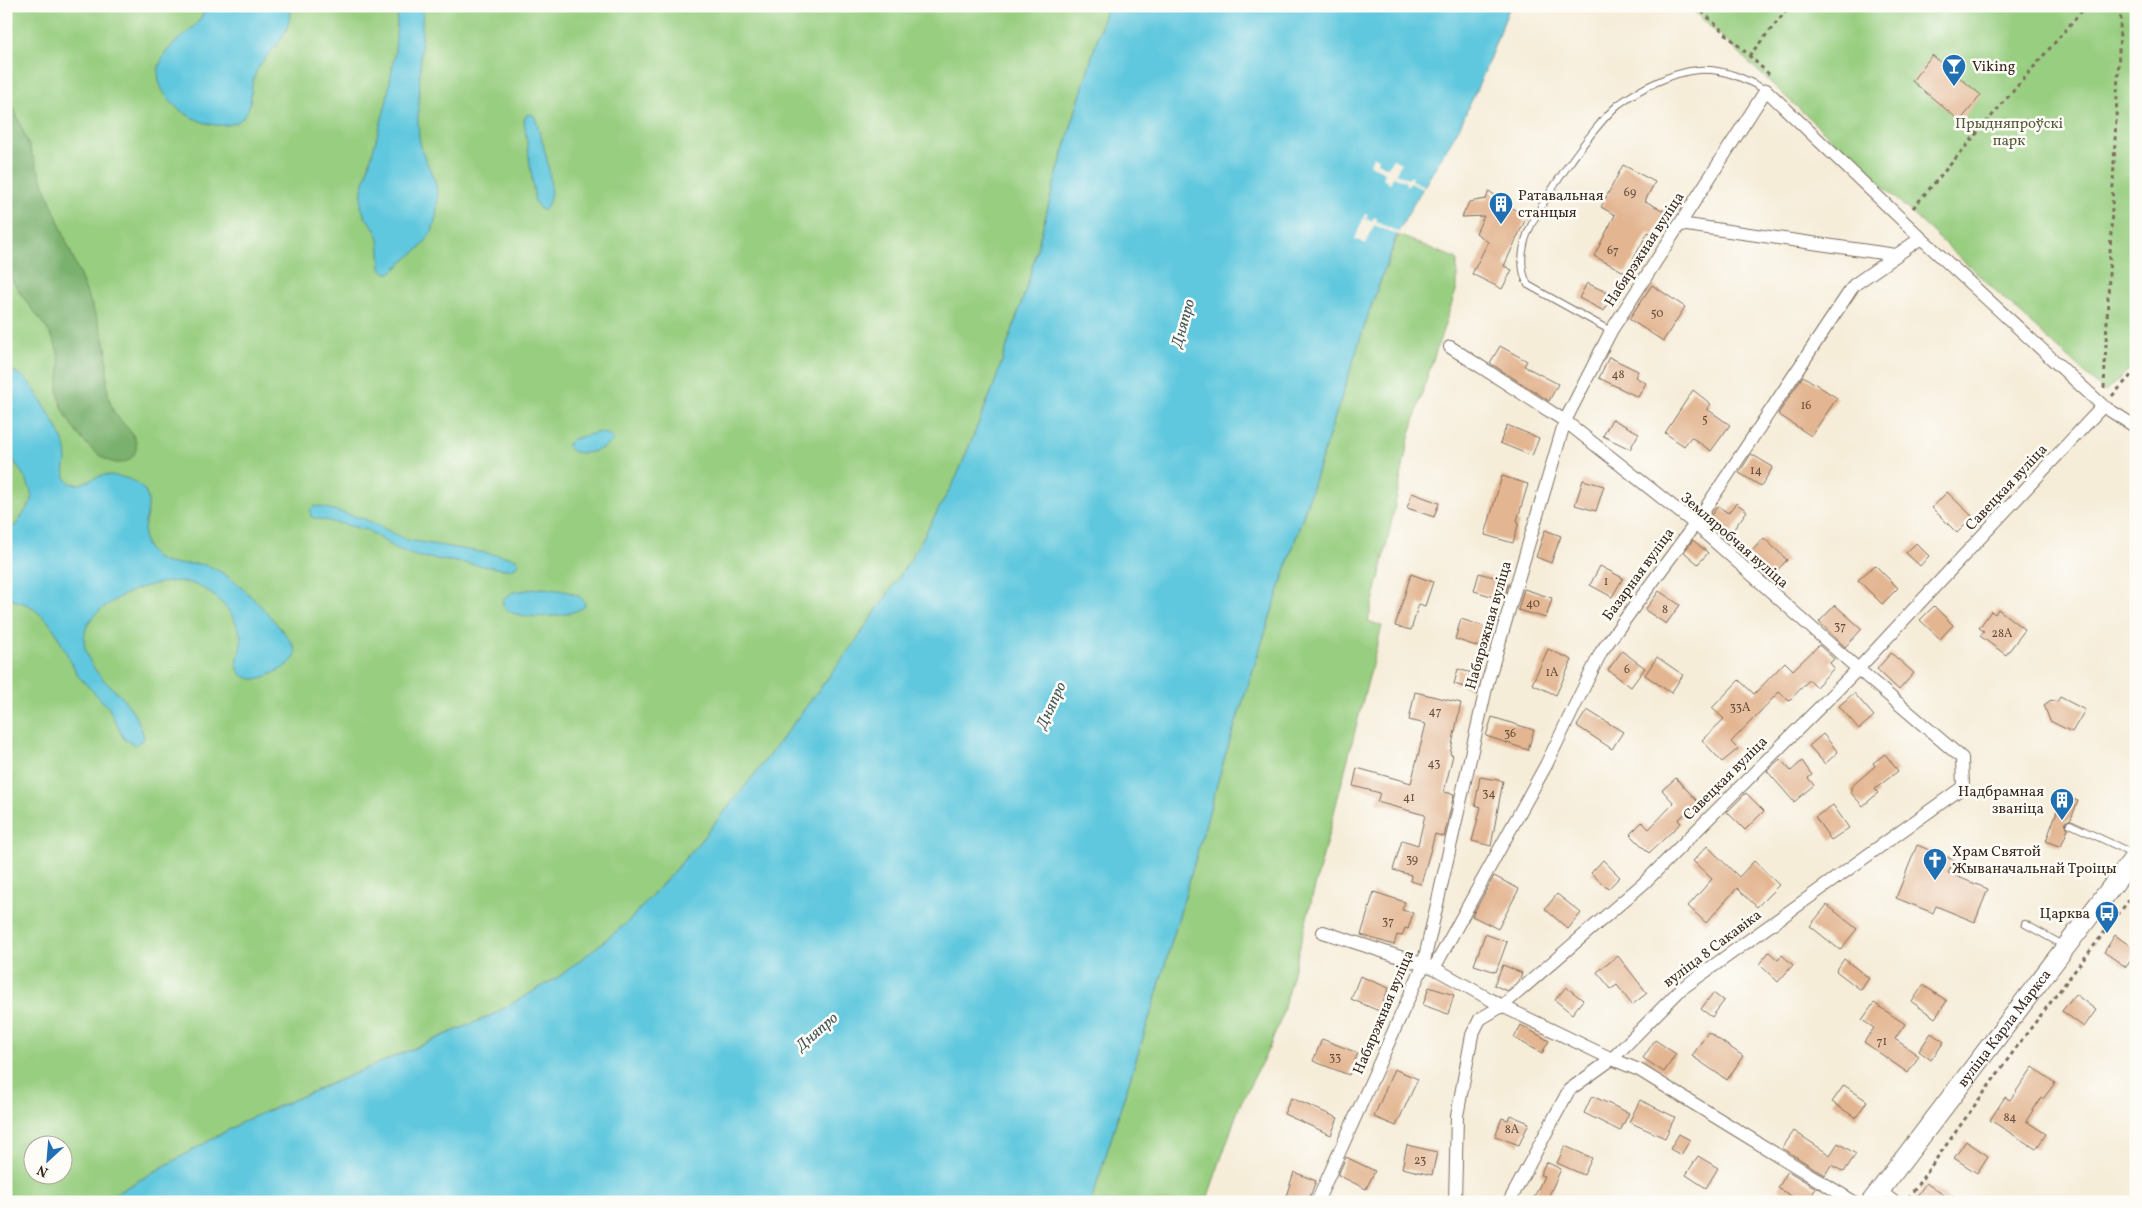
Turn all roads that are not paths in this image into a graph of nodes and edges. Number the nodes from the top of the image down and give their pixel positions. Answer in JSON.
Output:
{"nodes":[{"id":1,"x":1766,"y":90,"type":"junction"},
{"id":2,"x":1680,"y":224,"type":"junction"},
{"id":3,"x":1921,"y":238,"type":"junction"},
{"id":4,"x":1896,"y":256,"type":"junction"},
{"id":5,"x":1611,"y":331,"type":"junction"},
{"id":6,"x":1450,"y":347,"type":"dead end"},
{"id":7,"x":2103,"y":406,"type":"junction"},
{"id":8,"x":1565,"y":421,"type":"junction"},
{"id":9,"x":2136,"y":427,"type":"edge"},
{"id":10,"x":1694,"y":524,"type":"junction"},
{"id":11,"x":1858,"y":669,"type":"junction"},
{"id":12,"x":1963,"y":787,"type":"joint"},
{"id":13,"x":2070,"y":824,"type":"dead end"},
{"id":14,"x":2136,"y":855,"type":"edge"},
{"id":15,"x":2025,"y":924,"type":"dead end"},
{"id":16,"x":1323,"y":932,"type":"dead end"},
{"id":17,"x":2065,"y":946,"type":"junction"},
{"id":18,"x":1429,"y":967,"type":"junction"},
{"id":19,"x":1502,"y":1006,"type":"junction"},
{"id":20,"x":1612,"y":1059,"type":"junction"},
{"id":21,"x":1876,"y":1195,"type":"edge"},
{"id":22,"x":1318,"y":1202,"type":"edge"},
{"id":23,"x":1455,"y":1202,"type":"edge"},
{"id":24,"x":1509,"y":1202,"type":"edge"},
{"id":25,"x":1854,"y":1202,"type":"edge"},
{"id":26,"x":1899,"y":1202,"type":"edge"}],
"edges":[{"from":1,"to":2,"type":"street","name":"Набярэжная вуліца"},
{"from":1,"to":3,"type":"street"},
{"from":1,"to":5,"type":"lane"},
{"from":2,"to":4,"type":"street"},
{"from":2,"to":5,"type":"street","name":"Набярэжная вуліца"},
{"from":3,"to":4,"type":"street","name":"Базарная вуліца"},
{"from":3,"to":7,"type":"street"},
{"from":4,"to":10,"type":"street","name":"Базарная вуліца"},
{"from":5,"to":8,"type":"street","name":"Набярэжная вуліца"},
{"from":6,"to":8,"type":"street","name":"Земляробчая вуліца"},
{"from":7,"to":9,"type":"street"},
{"from":7,"to":11,"type":"street","name":"Савецкая вуліца"},
{"from":8,"to":10,"type":"street","name":"Земляробчая вуліца"},
{"from":8,"to":18,"type":"street","name":"Набярэжная вуліца"},
{"from":10,"to":11,"type":"street","name":"Земляробчая вуліца"},
{"from":10,"to":18,"type":"street","name":"Базарная вуліца"},
{"from":11,"to":12,"type":"street","name":"Земляробчая вуліца"},
{"from":11,"to":19,"type":"street","name":"Савецкая вуліца"},
{"from":12,"to":20,"type":"street","name":"вуліца 8 Сакавіка"},
{"from":13,"to":14,"type":"lane"},
{"from":14,"to":17,"type":"main road","name":"вуліца Карла Маркса"},
{"from":15,"to":17,"type":"lane"},
{"from":16,"to":18,"type":"street"},
{"from":17,"to":21,"type":"main road","name":"вуліца Карла Маркса"},
{"from":18,"to":19,"type":"street"},
{"from":18,"to":22,"type":"street","name":"Набярэжная вуліца"},
{"from":19,"to":20,"type":"street"},
{"from":19,"to":23,"type":"street","name":"Савецкая вуліца"},
{"from":20,"to":24,"type":"street","name":"вуліца 8 Сакавіка"},
{"from":20,"to":25,"type":"street"},
{"from":21,"to":26,"type":"lane"}]}
